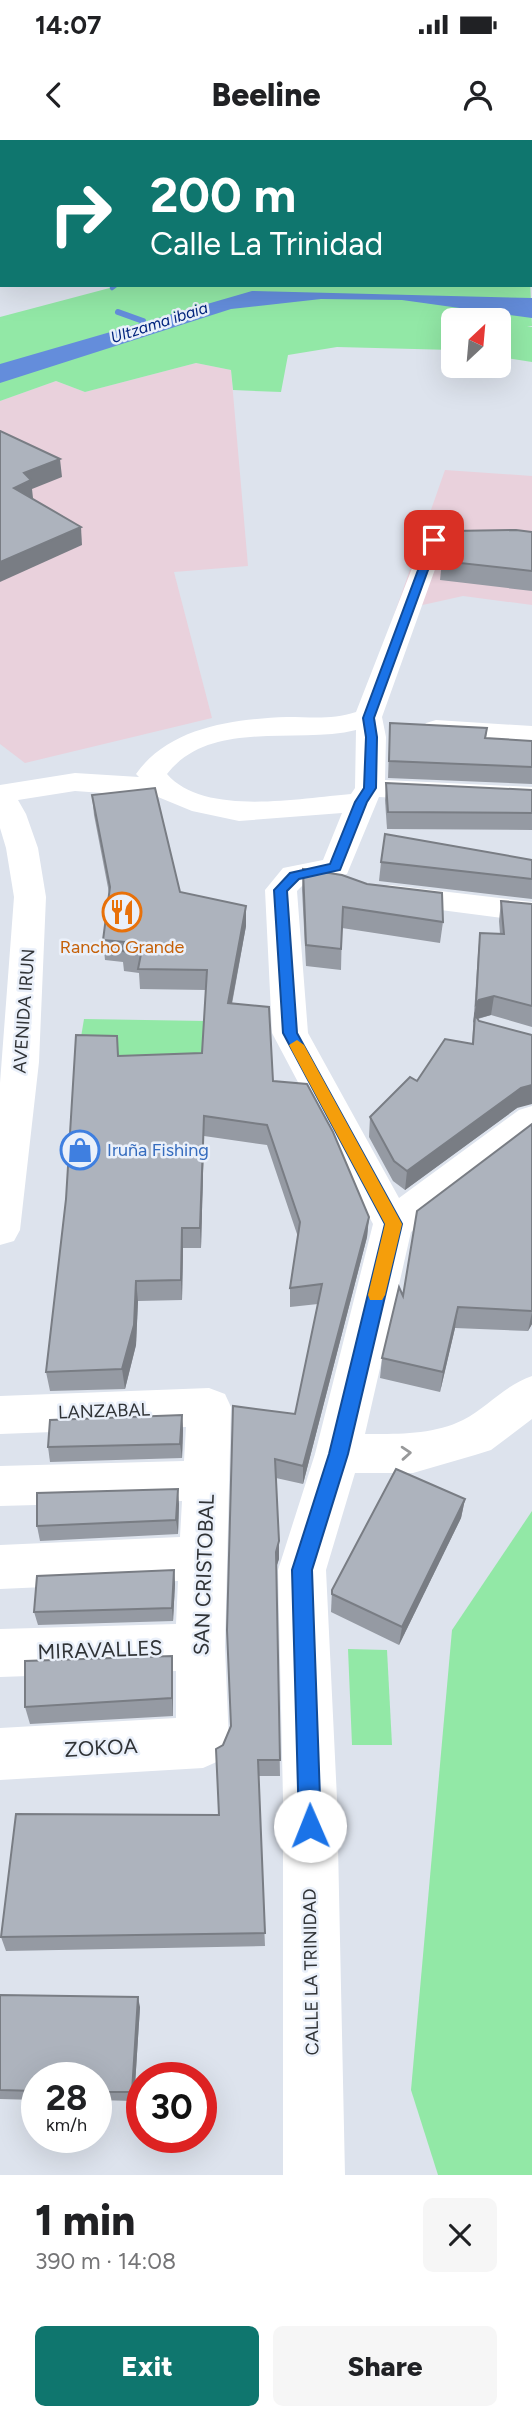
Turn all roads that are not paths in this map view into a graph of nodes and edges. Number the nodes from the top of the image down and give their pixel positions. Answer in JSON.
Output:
{"nodes":[{"id":1,"x":532,"y":539,"type":"edge"},
{"id":2,"x":385,"y":725,"type":"junction"},
{"id":3,"x":532,"y":735,"type":"edge"},
{"id":4,"x":163,"y":788,"type":"junction"},
{"id":5,"x":0,"y":795,"type":"edge"},
{"id":6,"x":366,"y":795,"type":"junction"},
{"id":7,"x":532,"y":796,"type":"edge"},
{"id":8,"x":11,"y":848,"type":"edge"},
{"id":9,"x":352,"y":882,"type":"junction"},
{"id":10,"x":532,"y":912,"type":"edge"},
{"id":11,"x":532,"y":1119,"type":"edge"},
{"id":12,"x":393,"y":1224,"type":"junction"},
{"id":13,"x":0,"y":1230,"type":"edge"},
{"id":14,"x":532,"y":1394,"type":"edge"},
{"id":15,"x":209,"y":1408,"type":"joint"},
{"id":16,"x":0,"y":1415,"type":"edge"},
{"id":17,"x":338,"y":1454,"type":"junction"},
{"id":18,"x":207,"y":1480,"type":"junction"},
{"id":19,"x":0,"y":1486,"type":"edge"},
{"id":20,"x":204,"y":1558,"type":"junction"},
{"id":21,"x":0,"y":1567,"type":"edge"},
{"id":22,"x":201,"y":1647,"type":"junction"},
{"id":23,"x":0,"y":1653,"type":"edge"},
{"id":24,"x":203,"y":1742,"type":"joint"},
{"id":25,"x":0,"y":1754,"type":"edge"},
{"id":26,"x":314,"y":2175,"type":"edge"}],
"edges":[{"from":1,"to":2,"type":"street"},
{"from":2,"to":3,"type":"street"},
{"from":2,"to":4,"type":"street"},
{"from":2,"to":6,"type":"street"},
{"from":4,"to":5,"type":"street"},
{"from":4,"to":6,"type":"street"},
{"from":5,"to":8,"type":"street","name":"AVENIDA IRUN"},
{"from":6,"to":7,"type":"street"},
{"from":6,"to":9,"type":"street"},
{"from":8,"to":13,"type":"street","name":"AVENIDA IRUN"},
{"from":9,"to":10,"type":"street"},
{"from":9,"to":12,"type":"street"},
{"from":11,"to":12,"type":"street"},
{"from":12,"to":17,"type":"street","name":"CALLE LA TRINIDAD"},
{"from":17,"to":14,"type":"street","one_way":true},
{"from":15,"to":16,"type":"street","name":"LANZABAL"},
{"from":15,"to":18,"type":"street","name":"SAN CRISTOBAL"},
{"from":17,"to":26,"type":"street","name":"CALLE LA TRINIDAD"},
{"from":18,"to":19,"type":"street"},
{"from":18,"to":20,"type":"street","name":"SAN CRISTOBAL"},
{"from":20,"to":21,"type":"street"},
{"from":20,"to":22,"type":"street","name":"SAN CRISTOBAL"},
{"from":22,"to":23,"type":"street","name":"MIRAVALLES"},
{"from":22,"to":24,"type":"street","name":"SAN CRISTOBAL"},
{"from":24,"to":25,"type":"street","name":"ZOKOA"}]}
